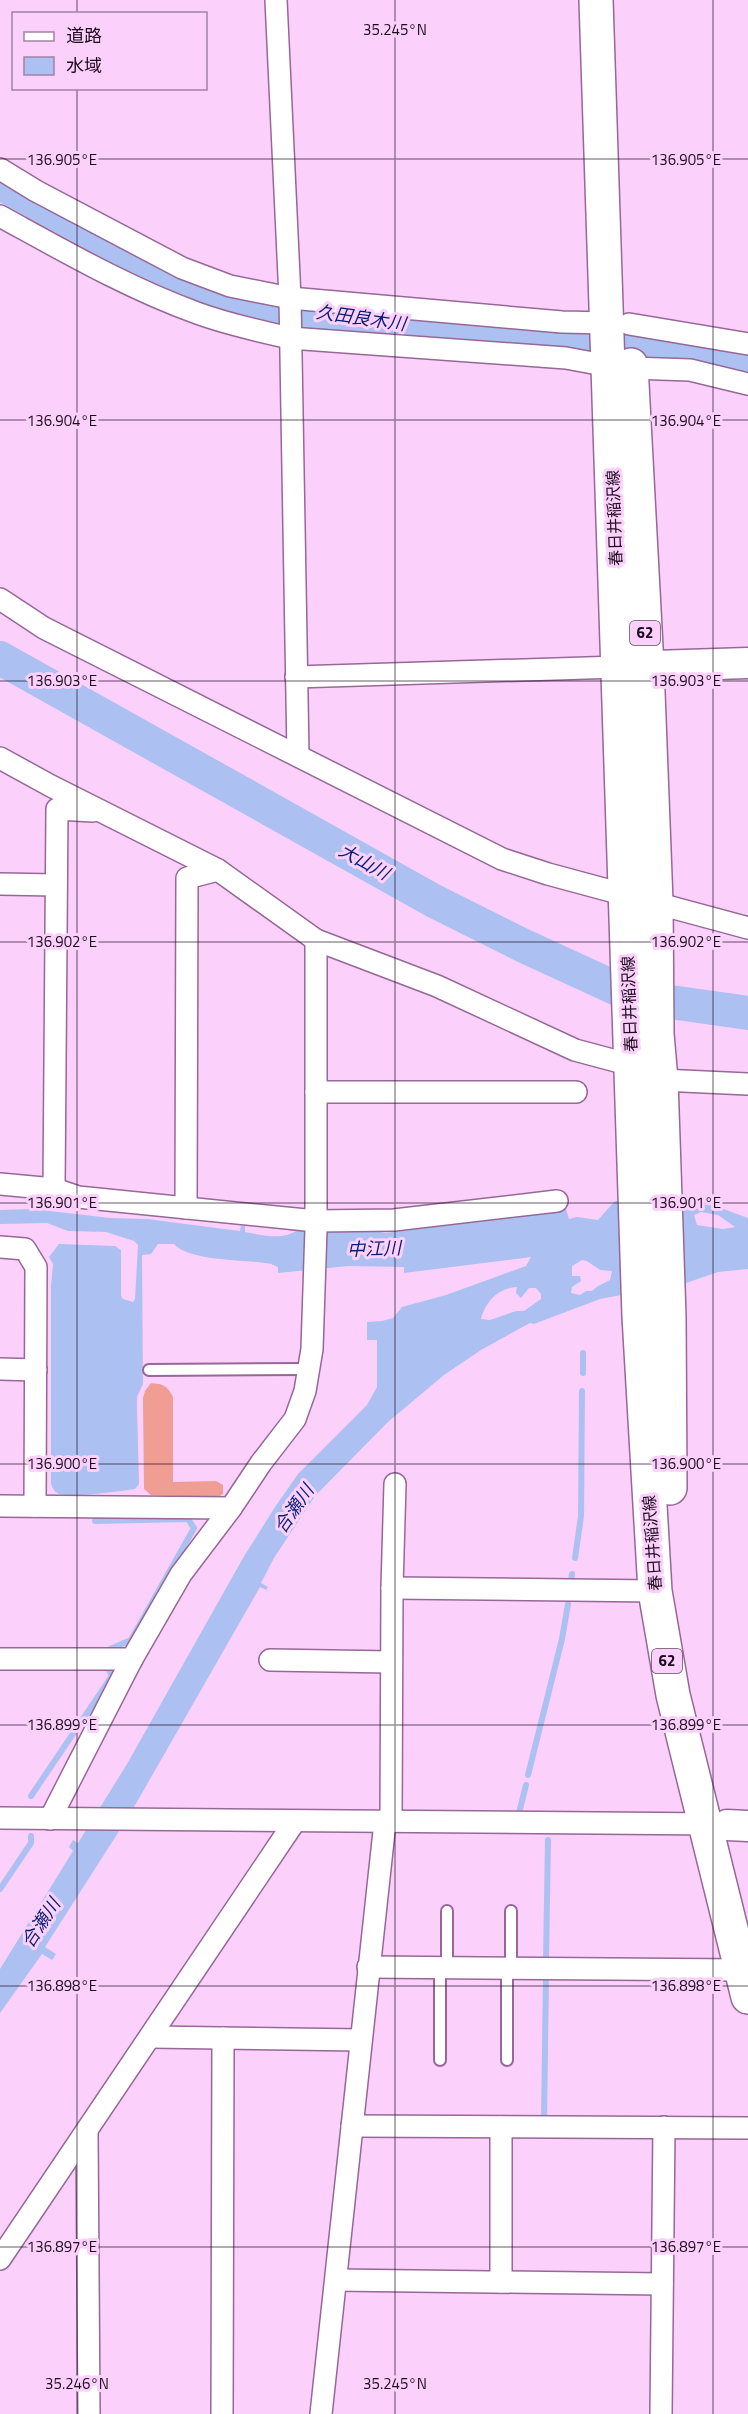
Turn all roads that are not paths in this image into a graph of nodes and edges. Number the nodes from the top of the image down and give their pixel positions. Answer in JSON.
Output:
{"nodes":[{"id":1,"x":276,"y":0,"type":"edge"},
{"id":2,"x":596,"y":0,"type":"edge"},
{"id":3,"x":619,"y":0,"type":"edge"},
{"id":4,"x":0,"y":169,"type":"edge"},
{"id":5,"x":0,"y":216,"type":"edge"},
{"id":6,"x":290,"y":298,"type":"junction"},
{"id":7,"x":618,"y":327,"type":"junction"},
{"id":8,"x":290,"y":337,"type":"junction"},
{"id":9,"x":748,"y":344,"type":"edge"},
{"id":10,"x":620,"y":365,"type":"junction"},
{"id":11,"x":748,"y":384,"type":"edge"},
{"id":12,"x":0,"y":599,"type":"edge"},
{"id":13,"x":748,"y":663,"type":"edge"},
{"id":14,"x":633,"y":666,"type":"junction"},
{"id":15,"x":296,"y":677,"type":"junction"},
{"id":16,"x":298,"y":755,"type":"junction"},
{"id":17,"x":0,"y":758,"type":"edge"},
{"id":18,"x":103,"y":811,"type":"junction"},
{"id":19,"x":218,"y":870,"type":"junction"},
{"id":20,"x":0,"y":884,"type":"edge"},
{"id":21,"x":56,"y":885,"type":"junction"},
{"id":22,"x":641,"y":898,"type":"junction"},
{"id":23,"x":748,"y":928,"type":"edge"},
{"id":24,"x":316,"y":940,"type":"junction"},
{"id":25,"x":639,"y":1044,"type":"junction"},
{"id":26,"x":661,"y":1080,"type":"junction"},
{"id":27,"x":748,"y":1084,"type":"edge"},
{"id":28,"x":316,"y":1092,"type":"junction"},
{"id":29,"x":576,"y":1092,"type":"dead end"},
{"id":30,"x":648,"y":1117,"type":"junction"},
{"id":31,"x":0,"y":1184,"type":"edge"},
{"id":32,"x":54,"y":1189,"type":"junction"},
{"id":33,"x":557,"y":1201,"type":"dead end"},
{"id":34,"x":186,"y":1208,"type":"junction"},
{"id":35,"x":316,"y":1225,"type":"junction"},
{"id":36,"x":0,"y":1247,"type":"edge"},
{"id":37,"x":654,"y":1316,"type":"junction"},
{"id":38,"x":0,"y":1369,"type":"edge"},
{"id":39,"x":308,"y":1369,"type":"junction"},
{"id":40,"x":36,"y":1370,"type":"junction"},
{"id":41,"x":149,"y":1370,"type":"dead end"},
{"id":42,"x":395,"y":1484,"type":"dead end"},
{"id":43,"x":0,"y":1506,"type":"edge"},
{"id":44,"x":35,"y":1506,"type":"junction"},
{"id":45,"x":231,"y":1508,"type":"junction"},
{"id":46,"x":392,"y":1588,"type":"junction"},
{"id":47,"x":655,"y":1591,"type":"junction"},
{"id":48,"x":0,"y":1659,"type":"edge"},
{"id":49,"x":132,"y":1659,"type":"junction"},
{"id":50,"x":270,"y":1659,"type":"dead end"},
{"id":51,"x":391,"y":1662,"type":"junction"},
{"id":52,"x":0,"y":1818,"type":"edge"},
{"id":53,"x":58,"y":1819,"type":"junction"},
{"id":54,"x":295,"y":1821,"type":"junction"},
{"id":55,"x":388,"y":1822,"type":"junction"},
{"id":56,"x":726,"y":1825,"type":"edge"},
{"id":57,"x":748,"y":1910,"type":"edge"},
{"id":58,"x":447,"y":1911,"type":"dead end"},
{"id":59,"x":511,"y":1911,"type":"dead end"},
{"id":60,"x":369,"y":1967,"type":"junction"},
{"id":61,"x":444,"y":1967,"type":"junction"},
{"id":62,"x":509,"y":1968,"type":"junction"},
{"id":63,"x":744,"y":1983,"type":"edge"},
{"id":64,"x":151,"y":2037,"type":"junction"},
{"id":65,"x":223,"y":2038,"type":"junction"},
{"id":66,"x":360,"y":2040,"type":"junction"},
{"id":67,"x":440,"y":2060,"type":"dead end"},
{"id":68,"x":507,"y":2060,"type":"dead end"},
{"id":69,"x":352,"y":2126,"type":"junction"},
{"id":70,"x":501,"y":2127,"type":"junction"},
{"id":71,"x":664,"y":2127,"type":"junction"},
{"id":72,"x":748,"y":2128,"type":"edge"},
{"id":73,"x":87,"y":2131,"type":"junction"},
{"id":74,"x":0,"y":2259,"type":"edge"},
{"id":75,"x":336,"y":2280,"type":"junction"},
{"id":76,"x":501,"y":2282,"type":"junction"},
{"id":77,"x":662,"y":2284,"type":"junction"},
{"id":78,"x":89,"y":2414,"type":"edge"},
{"id":79,"x":222,"y":2414,"type":"edge"},
{"id":80,"x":321,"y":2414,"type":"edge"},
{"id":81,"x":661,"y":2414,"type":"edge"}],
"edges":[{"from":1,"to":6,"type":"street"},
{"from":2,"to":7,"type":"main road","name":"春日井稲沢線","number":"62"},
{"from":3,"to":7,"type":"main road","name":"春日井稲沢線","number":"62"},
{"from":4,"to":6,"type":"street"},
{"from":5,"to":8,"type":"street"},
{"from":6,"to":7,"type":"street"},
{"from":6,"to":8,"type":"street"},
{"from":7,"to":9,"type":"street"},
{"from":7,"to":10,"type":"main road","name":"春日井稲沢線","number":"62"},
{"from":8,"to":10,"type":"street"},
{"from":8,"to":15,"type":"street"},
{"from":10,"to":11,"type":"street"},
{"from":10,"to":14,"type":"main road","name":"春日井稲沢線","number":"62"},
{"from":12,"to":16,"type":"street"},
{"from":13,"to":14,"type":"street"},
{"from":14,"to":15,"type":"street"},
{"from":14,"to":22,"type":"main road","name":"春日井稲沢線","number":"62"},
{"from":15,"to":16,"type":"street"},
{"from":16,"to":22,"type":"street"},
{"from":17,"to":18,"type":"street"},
{"from":18,"to":19,"type":"street"},
{"from":18,"to":21,"type":"street"},
{"from":19,"to":24,"type":"street"},
{"from":19,"to":34,"type":"street"},
{"from":20,"to":21,"type":"street"},
{"from":21,"to":32,"type":"street"},
{"from":22,"to":23,"type":"street"},
{"from":22,"to":25,"type":"main road","name":"春日井稲沢線","number":"62"},
{"from":24,"to":25,"type":"street"},
{"from":24,"to":28,"type":"street"},
{"from":25,"to":26,"type":"main road","name":"春日井稲沢線","number":"62"},
{"from":25,"to":30,"type":"main road","name":"春日井稲沢線","number":"62"},
{"from":26,"to":27,"type":"street"},
{"from":26,"to":30,"type":"main road","name":"春日井稲沢線","number":"62"},
{"from":28,"to":29,"type":"street"},
{"from":28,"to":35,"type":"street"},
{"from":30,"to":37,"type":"main road","name":"春日井稲沢線","number":"62"},
{"from":31,"to":32,"type":"street"},
{"from":32,"to":34,"type":"street"},
{"from":33,"to":35,"type":"street"},
{"from":34,"to":35,"type":"street"},
{"from":35,"to":39,"type":"street"},
{"from":36,"to":40,"type":"street"},
{"from":37,"to":47,"type":"main road","name":"春日井稲沢線","number":"62"},
{"from":37,"to":56,"type":"main road","name":"春日井稲沢線","number":"62"},
{"from":38,"to":40,"type":"street"},
{"from":39,"to":41,"type":"lane"},
{"from":39,"to":45,"type":"street"},
{"from":40,"to":44,"type":"street"},
{"from":42,"to":46,"type":"street"},
{"from":43,"to":44,"type":"street"},
{"from":44,"to":45,"type":"street"},
{"from":45,"to":49,"type":"street"},
{"from":46,"to":47,"type":"street"},
{"from":46,"to":51,"type":"street"},
{"from":47,"to":56,"type":"main road","name":"春日井稲沢線","number":"62"},
{"from":48,"to":49,"type":"street"},
{"from":49,"to":53,"type":"street"},
{"from":50,"to":51,"type":"street"},
{"from":51,"to":55,"type":"street"},
{"from":52,"to":53,"type":"street"},
{"from":53,"to":54,"type":"street"},
{"from":54,"to":55,"type":"street"},
{"from":54,"to":64,"type":"street"},
{"from":55,"to":56,"type":"street"},
{"from":55,"to":60,"type":"street"},
{"from":56,"to":57,"type":"main road","name":"春日井稲沢線","number":"62"},
{"from":56,"to":63,"type":"main road","name":"春日井稲沢線","number":"62"},
{"from":58,"to":61,"type":"lane"},
{"from":59,"to":62,"type":"lane"},
{"from":60,"to":61,"type":"street"},
{"from":60,"to":66,"type":"street"},
{"from":61,"to":62,"type":"street"},
{"from":61,"to":67,"type":"lane"},
{"from":62,"to":63,"type":"street"},
{"from":62,"to":68,"type":"lane"},
{"from":64,"to":65,"type":"street"},
{"from":64,"to":73,"type":"street"},
{"from":65,"to":66,"type":"street"},
{"from":65,"to":79,"type":"street"},
{"from":66,"to":69,"type":"street"},
{"from":69,"to":70,"type":"street"},
{"from":69,"to":75,"type":"street"},
{"from":70,"to":71,"type":"street"},
{"from":70,"to":76,"type":"street"},
{"from":71,"to":72,"type":"street"},
{"from":71,"to":77,"type":"street"},
{"from":73,"to":74,"type":"street"},
{"from":73,"to":78,"type":"street"},
{"from":75,"to":76,"type":"street"},
{"from":75,"to":80,"type":"street"},
{"from":76,"to":77,"type":"street"},
{"from":77,"to":81,"type":"street"}]}
